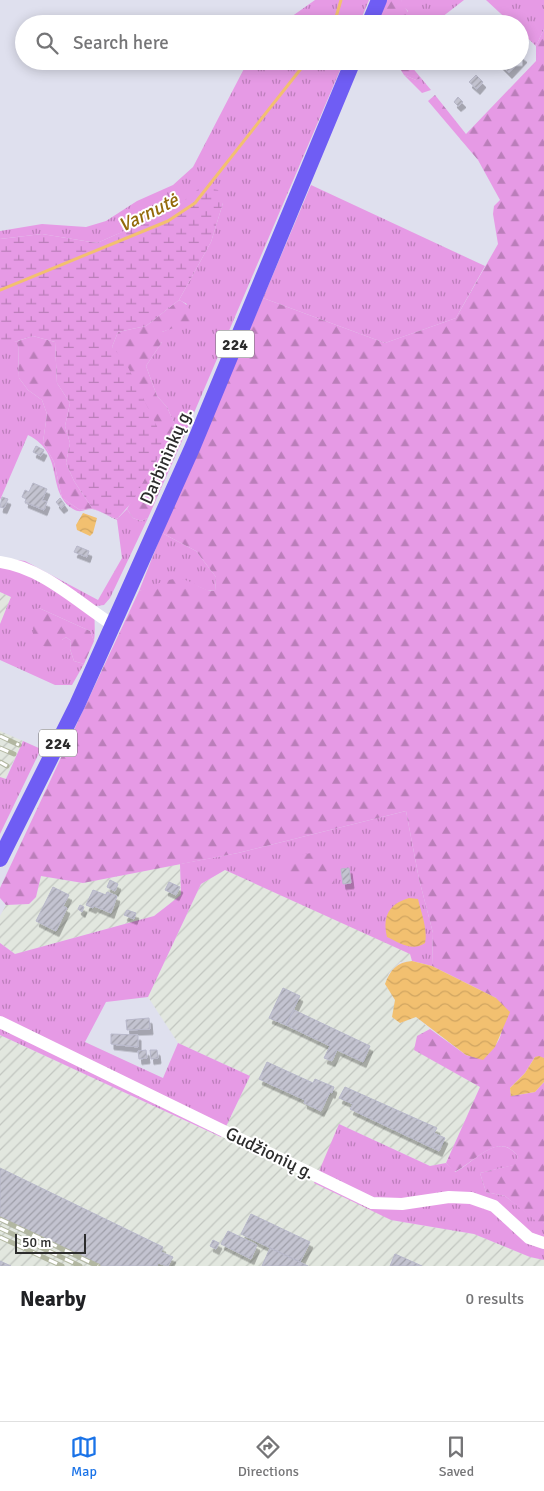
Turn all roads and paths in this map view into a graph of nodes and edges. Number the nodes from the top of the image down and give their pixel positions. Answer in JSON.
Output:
{"nodes":[{"id":1,"x":379,"y":0,"type":"edge"},
{"id":2,"x":373,"y":15,"type":"edge"},
{"id":3,"x":349,"y":70,"type":"edge"},
{"id":4,"x":0,"y":562,"type":"edge"},
{"id":5,"x":113,"y":625,"type":"junction"},
{"id":6,"x":5,"y":836,"type":"edge"},
{"id":7,"x":0,"y":859,"type":"edge"},
{"id":8,"x":0,"y":1022,"type":"edge"},
{"id":9,"x":544,"y":1243,"type":"edge"}],
"edges":[{"from":1,"to":2,"type":"main road"},
{"from":3,"to":5,"type":"main road","name":"Darbininkų g.","number":"224"},
{"from":4,"to":5,"type":"street"},
{"from":5,"to":6,"type":"main road","name":"Darbininkų g.","number":"224"},
{"from":6,"to":7,"type":"main road","name":"Darbininkų g.","number":"224"},
{"from":8,"to":9,"type":"street","name":"Gudžionių g."}]}
